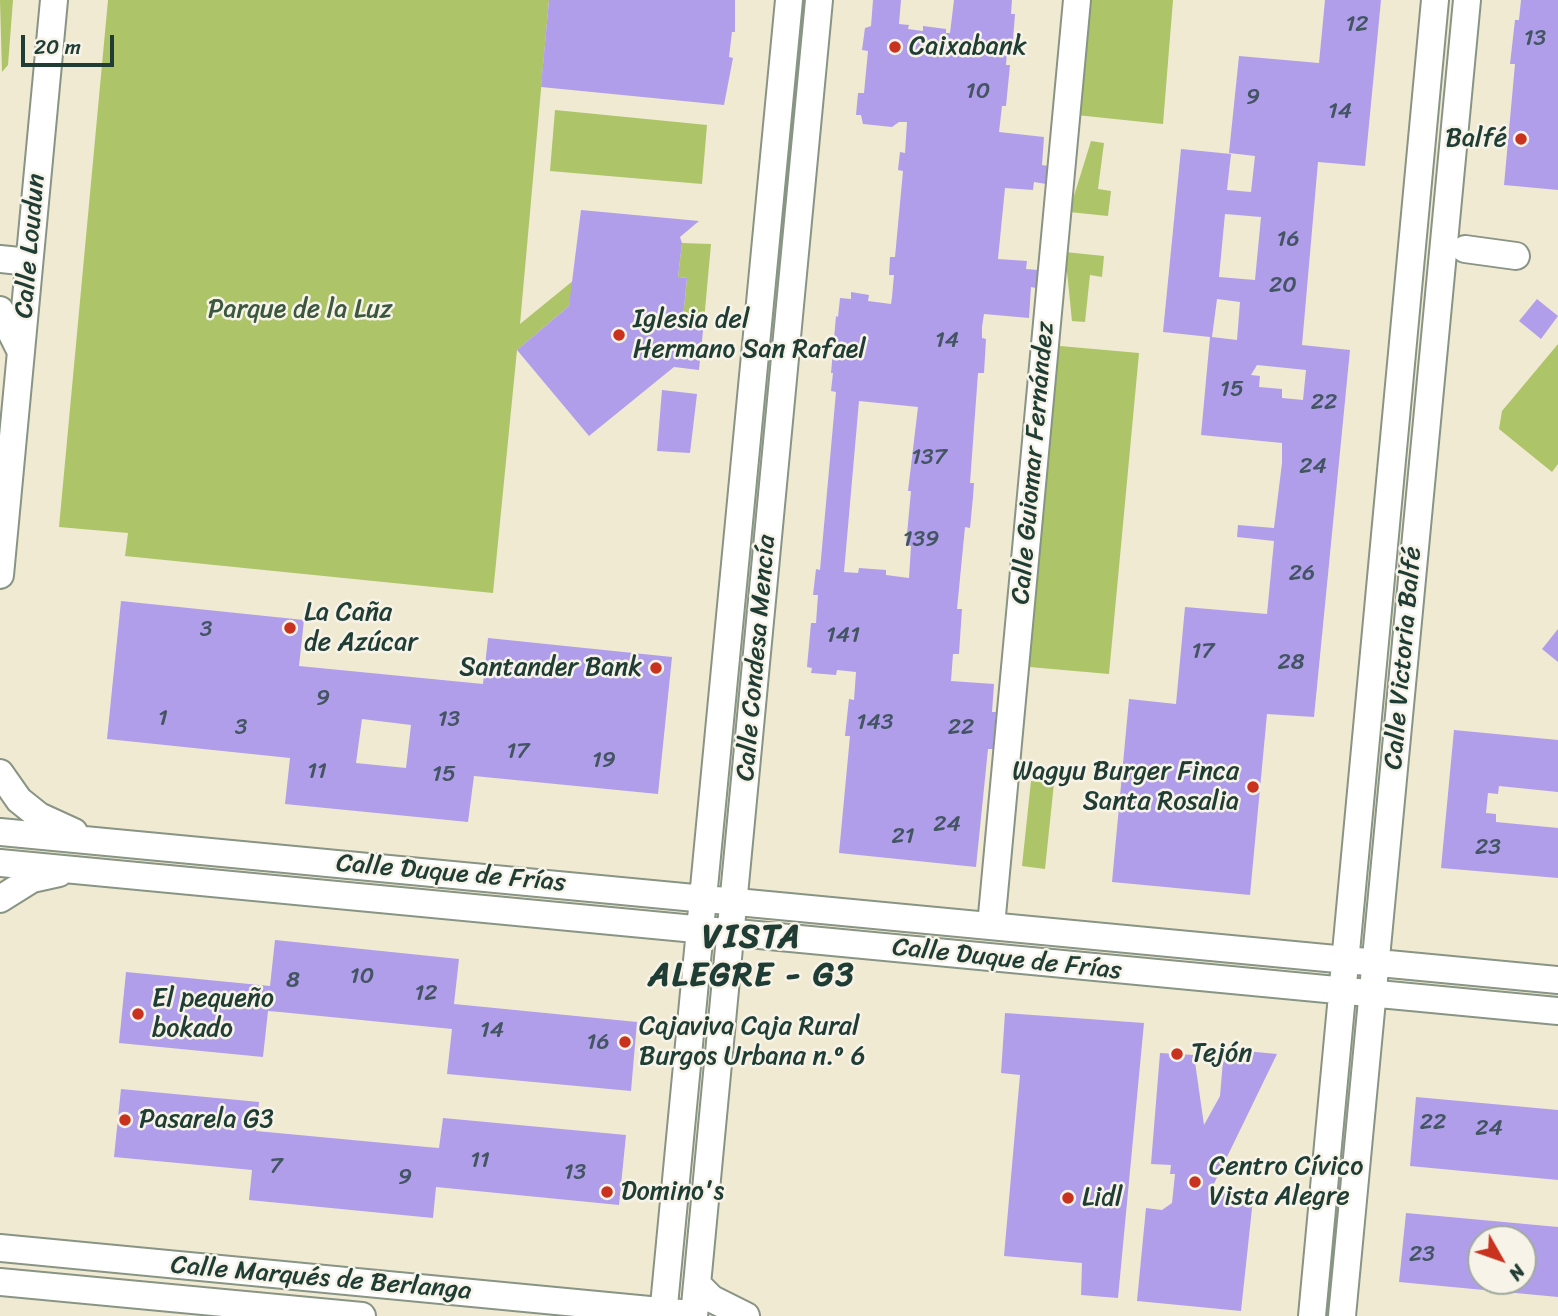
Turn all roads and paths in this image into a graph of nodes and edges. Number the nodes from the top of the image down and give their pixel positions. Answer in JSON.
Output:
{"nodes":[{"id":1,"x":54,"y":0,"type":"edge"},
{"id":2,"x":789,"y":0,"type":"edge"},
{"id":3,"x":819,"y":0,"type":"edge"},
{"id":4,"x":1077,"y":0,"type":"edge"},
{"id":5,"x":1436,"y":0,"type":"edge"},
{"id":6,"x":1467,"y":0,"type":"edge"},
{"id":7,"x":1465,"y":249,"type":"dead end"},
{"id":8,"x":1516,"y":256,"type":"dead end"},
{"id":9,"x":0,"y":259,"type":"edge"},
{"id":10,"x":29,"y":262,"type":"junction"},
{"id":11,"x":0,"y":310,"type":"edge"},
{"id":12,"x":21,"y":352,"type":"junction"},
{"id":13,"x":0,"y":575,"type":"edge"},
{"id":14,"x":0,"y":773,"type":"edge"},
{"id":15,"x":0,"y":832,"type":"edge"},
{"id":16,"x":98,"y":841,"type":"junction"},
{"id":17,"x":0,"y":863,"type":"edge"},
{"id":18,"x":737,"y":869,"type":"junction"},
{"id":19,"x":92,"y":872,"type":"junction"},
{"id":20,"x":703,"y":896,"type":"junction"},
{"id":21,"x":0,"y":899,"type":"edge"},
{"id":22,"x":734,"y":900,"type":"junction"},
{"id":23,"x":804,"y":907,"type":"junction"},
{"id":24,"x":646,"y":925,"type":"junction"},
{"id":25,"x":990,"y":926,"type":"junction"},
{"id":26,"x":700,"y":930,"type":"junction"},
{"id":27,"x":731,"y":933,"type":"junction"},
{"id":28,"x":1380,"y":933,"type":"junction"},
{"id":29,"x":698,"y":960,"type":"junction"},
{"id":30,"x":1347,"y":960,"type":"junction"},
{"id":31,"x":1377,"y":963,"type":"junction"},
{"id":32,"x":1435,"y":968,"type":"junction"},
{"id":33,"x":1558,"y":980,"type":"edge"},
{"id":34,"x":1374,"y":995,"type":"junction"},
{"id":35,"x":1343,"y":1004,"type":"junction"},
{"id":36,"x":1558,"y":1011,"type":"edge"},
{"id":37,"x":0,"y":1227,"type":"edge"},
{"id":38,"x":0,"y":1248,"type":"edge"},
{"id":39,"x":57,"y":1254,"type":"junction"},
{"id":40,"x":0,"y":1282,"type":"edge"},
{"id":41,"x":697,"y":1284,"type":"junction"},
{"id":42,"x":52,"y":1287,"type":"junction"},
{"id":43,"x":0,"y":1293,"type":"edge"},
{"id":44,"x":664,"y":1314,"type":"edge"},
{"id":45,"x":700,"y":1315,"type":"edge"},
{"id":46,"x":362,"y":1316,"type":"edge"},
{"id":47,"x":746,"y":1316,"type":"edge"},
{"id":48,"x":1312,"y":1316,"type":"edge"},
{"id":49,"x":1342,"y":1316,"type":"edge"}],
"edges":[{"from":1,"to":10,"type":"street","name":"Calle Loudun"},
{"from":2,"to":20,"type":"street","name":"Calle Condesa Mencía"},
{"from":3,"to":18,"type":"street","name":"Calle Condesa Mencía"},
{"from":4,"to":25,"type":"street","name":"Calle Guiomar Fernández"},
{"from":5,"to":30,"type":"street","name":"Calle Victoria Balfé"},
{"from":6,"to":28,"type":"street","name":"Calle Victoria Balfé"},
{"from":7,"to":8,"type":"street"},
{"from":9,"to":10,"type":"street"},
{"from":10,"to":12,"type":"street","name":"Calle Loudun"},
{"from":11,"to":12,"type":"street"},
{"from":12,"to":13,"type":"street","name":"Calle Loudun"},
{"from":14,"to":16,"type":"street","name":"Calle Duque de Frías"},
{"from":15,"to":16,"type":"street","name":"Calle Duque de Frías"},
{"from":16,"to":20,"type":"street","name":"Calle Duque de Frías"},
{"from":17,"to":19,"type":"street","name":"Calle Duque de Frías"},
{"from":18,"to":22,"type":"street","name":"Calle Condesa Mencía"},
{"from":18,"to":23,"type":"street","name":"Calle Duque de Frías"},
{"from":19,"to":21,"type":"street","name":"Calle Duque de Frías"},
{"from":19,"to":24,"type":"street","name":"Calle Duque de Frías"},
{"from":20,"to":22,"type":"street","name":"Calle Duque de Frías"},
{"from":20,"to":26,"type":"street","name":"Calle Condesa Mencía"},
{"from":22,"to":23,"type":"street","name":"Calle Duque de Frías"},
{"from":22,"to":27,"type":"street","name":"Calle Condesa Mencía"},
{"from":23,"to":25,"type":"street","name":"Calle Duque de Frías"},
{"from":24,"to":26,"type":"street","name":"Calle Duque de Frías"},
{"from":24,"to":29,"type":"street","name":"Calle Duque de Frías"},
{"from":25,"to":30,"type":"street","name":"Calle Duque de Frías"},
{"from":26,"to":27,"type":"street","name":"Calle Duque de Frías"},
{"from":26,"to":29,"type":"street","name":"Calle Condesa Mencía"},
{"from":27,"to":35,"type":"street","name":"Calle Duque de Frías"},
{"from":27,"to":41,"type":"street","name":"Calle Condesa Mencía"},
{"from":28,"to":31,"type":"street","name":"Calle Victoria Balfé"},
{"from":28,"to":32,"type":"street","name":"Calle Duque de Frías"},
{"from":29,"to":44,"type":"street","name":"Calle Condesa Mencía"},
{"from":30,"to":31,"type":"street","name":"Calle Duque de Frías"},
{"from":30,"to":35,"type":"street","name":"Calle Victoria Balfé"},
{"from":31,"to":32,"type":"street","name":"Calle Duque de Frías"},
{"from":31,"to":34,"type":"street","name":"Calle Victoria Balfé"},
{"from":32,"to":33,"type":"street","name":"Calle Duque de Frías"},
{"from":34,"to":35,"type":"street","name":"Calle Duque de Frías"},
{"from":34,"to":36,"type":"street","name":"Calle Duque de Frías"},
{"from":34,"to":49,"type":"street","name":"Calle Victoria Balfé"},
{"from":35,"to":48,"type":"street","name":"Calle Victoria Balfé"},
{"from":37,"to":39,"type":"street","name":"Calle Marqués de Berlanga"},
{"from":38,"to":39,"type":"street","name":"Calle Marqués de Berlanga"},
{"from":39,"to":44,"type":"street","name":"Calle Marqués de Berlanga"},
{"from":40,"to":42,"type":"street","name":"Calle Marqués de Berlanga"},
{"from":41,"to":45,"type":"street","name":"Calle Condesa Mencía"},
{"from":41,"to":47,"type":"street"},
{"from":42,"to":43,"type":"street","name":"Calle Marqués de Berlanga"},
{"from":42,"to":46,"type":"street","name":"Calle Marqués de Berlanga"},
{"from":44,"to":45,"type":"street","name":"Calle Marqués de Berlanga"}]}
